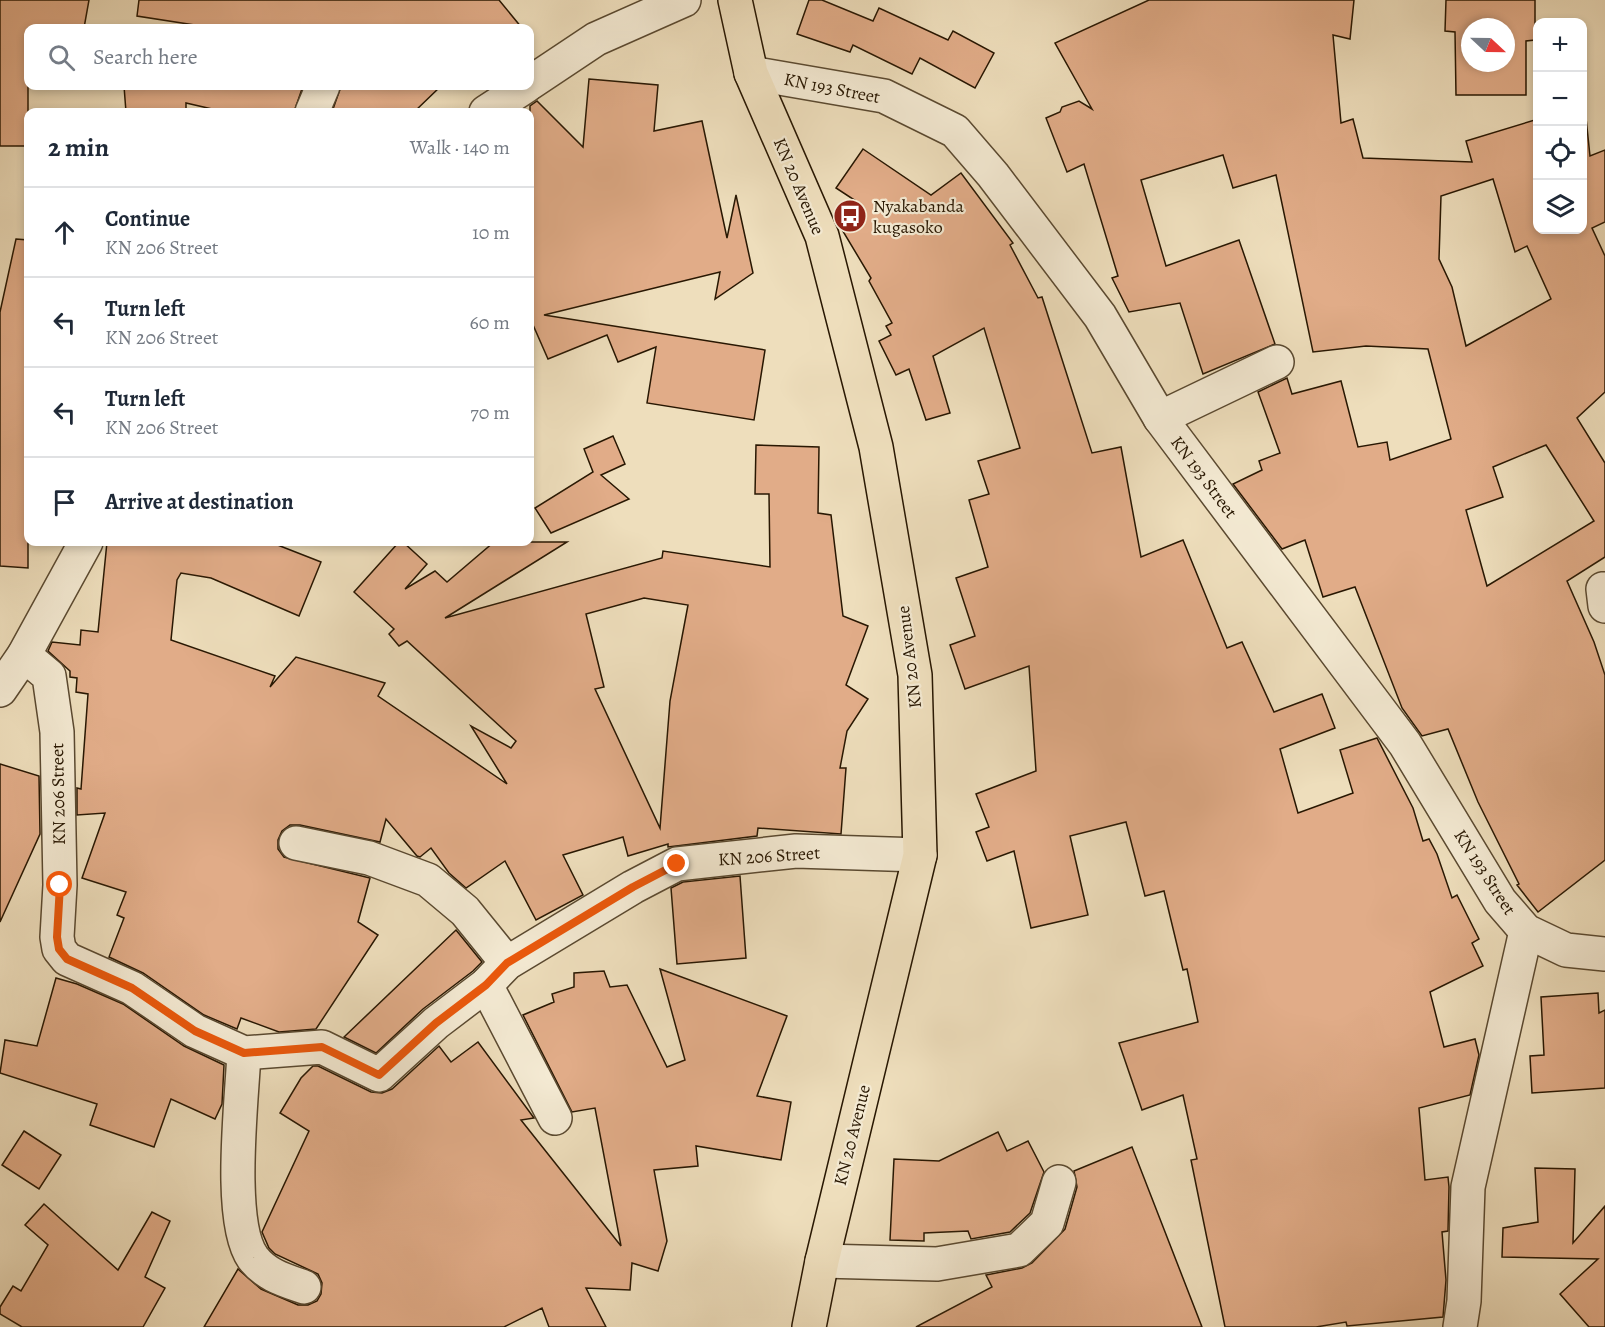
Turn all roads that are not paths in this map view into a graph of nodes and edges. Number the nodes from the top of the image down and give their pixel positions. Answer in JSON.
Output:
{"nodes":[{"id":1,"x":684,"y":0,"type":"edge"},
{"id":2,"x":735,"y":0,"type":"edge"},
{"id":3,"x":751,"y":73,"type":"junction"},
{"id":4,"x":534,"y":80,"type":"edge"},
{"id":5,"x":321,"y":90,"type":"edge"},
{"id":6,"x":519,"y":90,"type":"edge"},
{"id":7,"x":314,"y":108,"type":"edge"},
{"id":8,"x":492,"y":108,"type":"edge"},
{"id":9,"x":1277,"y":362,"type":"dead end"},
{"id":10,"x":1160,"y":418,"type":"junction"},
{"id":11,"x":84,"y":546,"type":"edge"},
{"id":12,"x":24,"y":655,"type":"junction"},
{"id":13,"x":0,"y":690,"type":"edge"},
{"id":14,"x":296,"y":843,"type":"dead end"},
{"id":15,"x":920,"y":855,"type":"junction"},
{"id":16,"x":1526,"y":931,"type":"junction"},
{"id":17,"x":1605,"y":954,"type":"edge"},
{"id":18,"x":497,"y":974,"type":"junction"},
{"id":19,"x":244,"y":1053,"type":"junction"},
{"id":20,"x":555,"y":1118,"type":"dead end"},
{"id":21,"x":1059,"y":1182,"type":"dead end"},
{"id":22,"x":822,"y":1261,"type":"junction"},
{"id":23,"x":304,"y":1287,"type":"dead end"},
{"id":24,"x":809,"y":1327,"type":"edge"},
{"id":25,"x":1460,"y":1327,"type":"edge"}],
"edges":[{"from":1,"to":4,"type":"street"},
{"from":2,"to":3,"type":"main road","name":"KN 20 Avenue"},
{"from":3,"to":10,"type":"street","name":"KN 193 Street"},
{"from":3,"to":15,"type":"main road","name":"KN 20 Avenue"},
{"from":5,"to":7,"type":"street"},
{"from":6,"to":8,"type":"street"},
{"from":9,"to":10,"type":"street"},
{"from":10,"to":16,"type":"street","name":"KN 193 Street"},
{"from":11,"to":12,"type":"street"},
{"from":12,"to":13,"type":"street"},
{"from":12,"to":19,"type":"street","name":"KN 206 Street"},
{"from":14,"to":18,"type":"street"},
{"from":15,"to":18,"type":"street","name":"KN 206 Street"},
{"from":15,"to":22,"type":"main road","name":"KN 20 Avenue"},
{"from":16,"to":17,"type":"street","name":"KN 193 Street"},
{"from":16,"to":25,"type":"street"},
{"from":18,"to":19,"type":"street","name":"KN 206 Street"},
{"from":18,"to":20,"type":"street"},
{"from":19,"to":23,"type":"street"},
{"from":21,"to":22,"type":"street"},
{"from":22,"to":24,"type":"main road","name":"KN 20 Avenue"}]}
